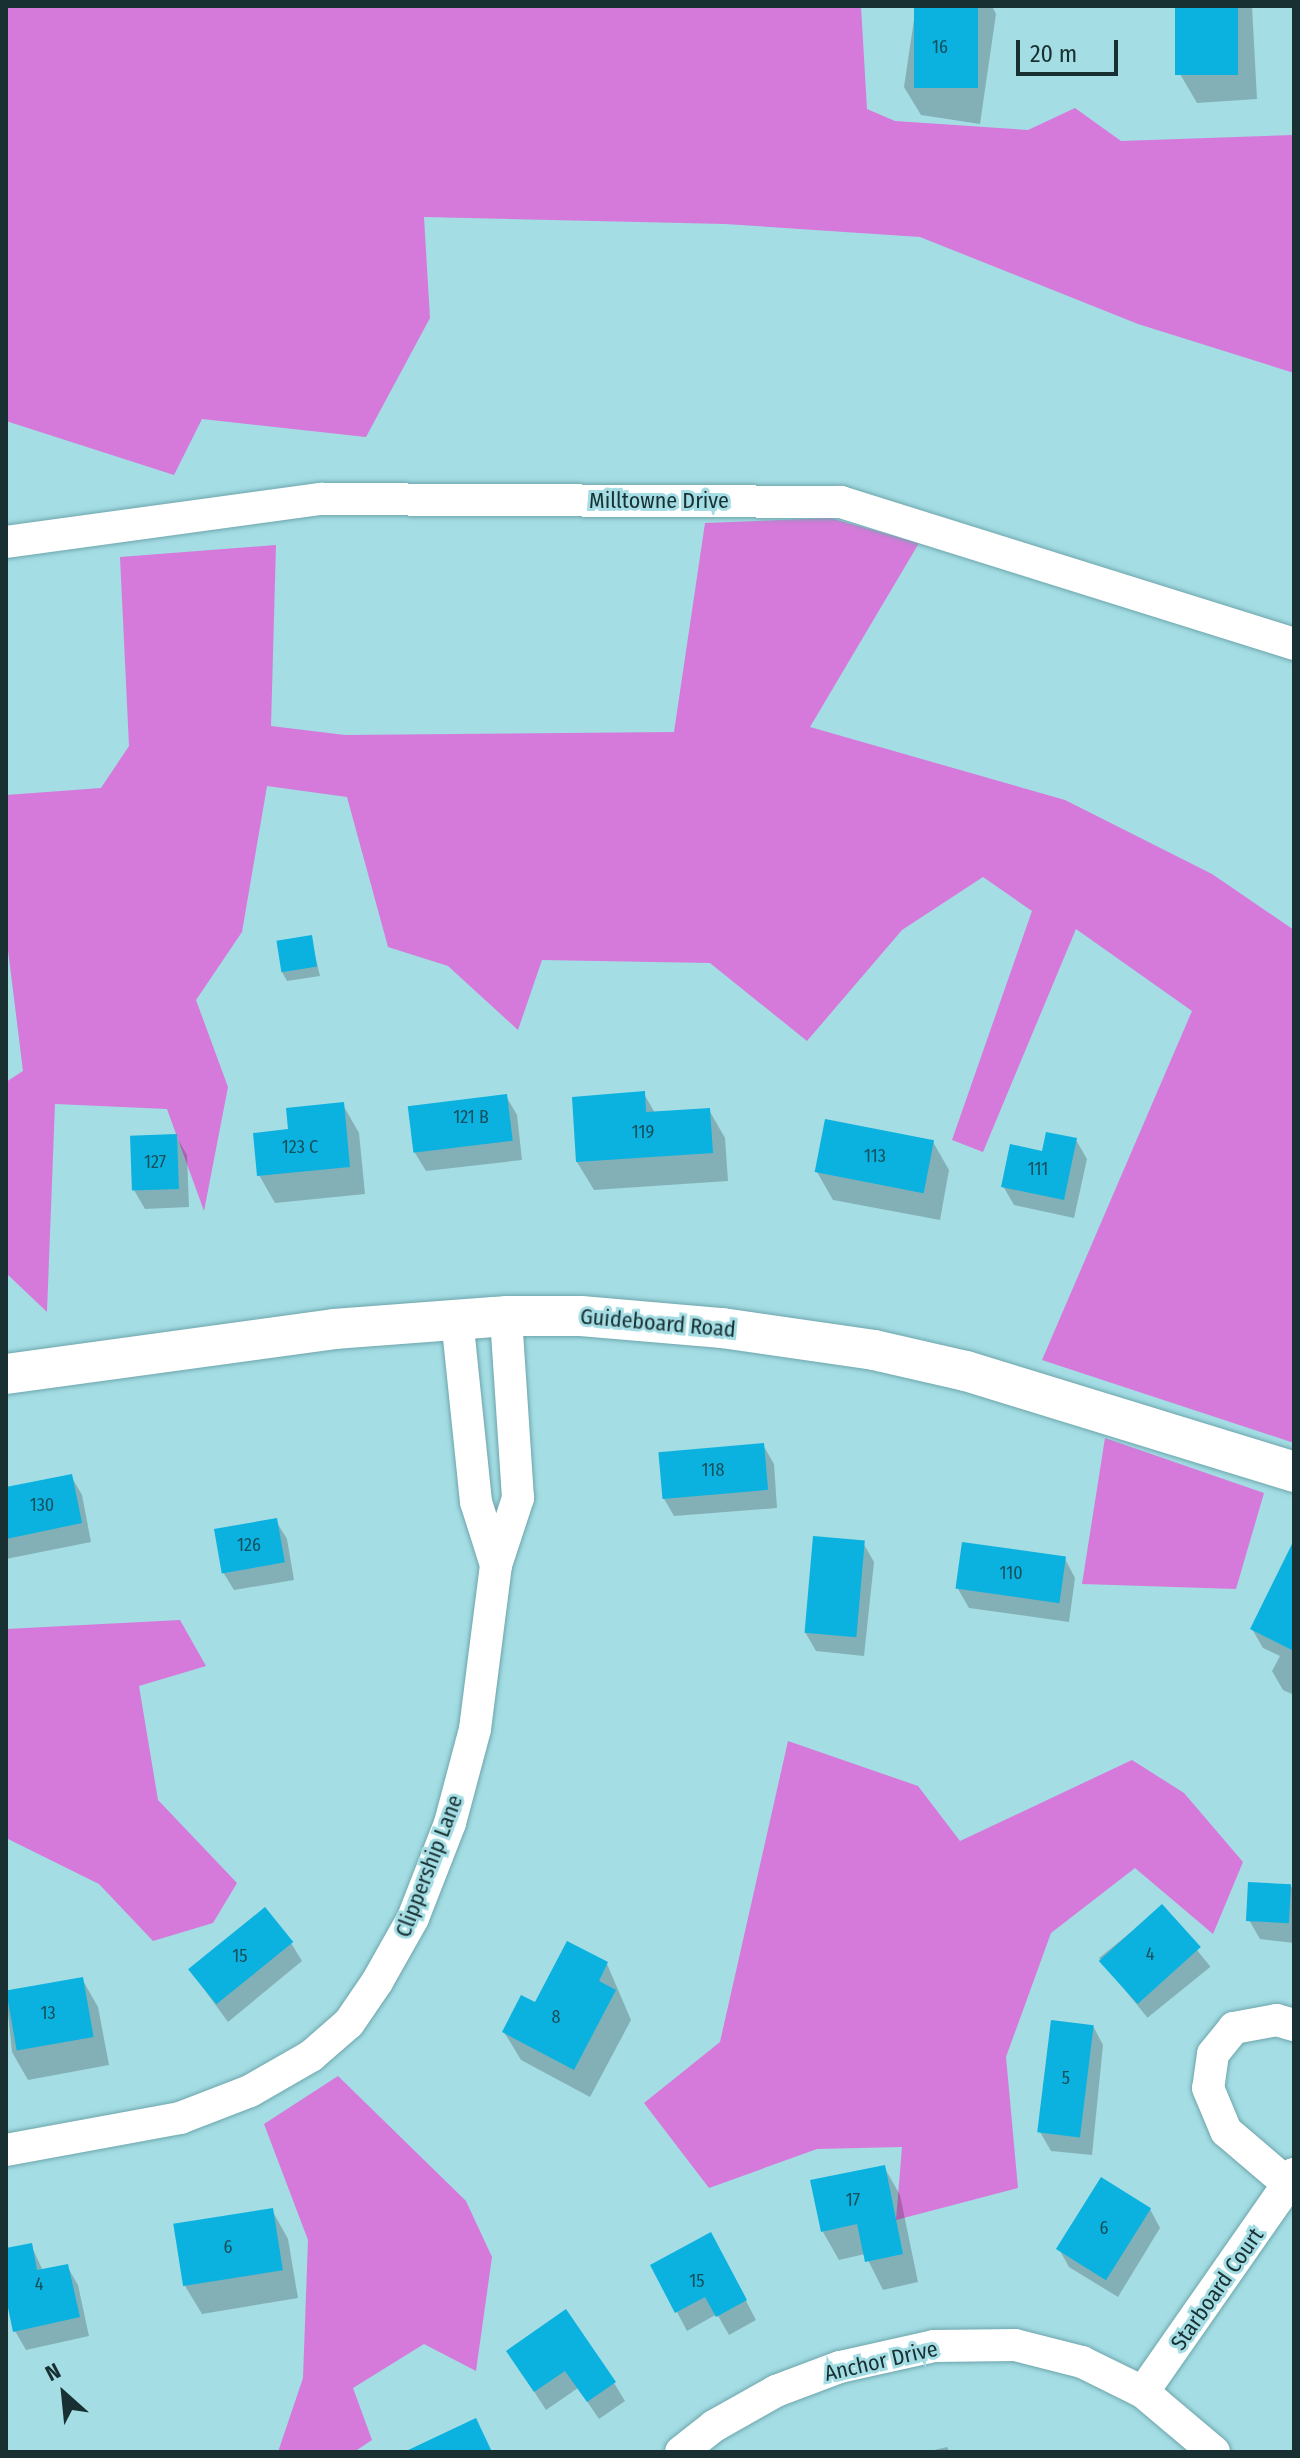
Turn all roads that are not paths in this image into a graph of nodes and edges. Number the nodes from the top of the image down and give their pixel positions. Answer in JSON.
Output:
{"nodes":[{"id":1,"x":6,"y":542,"type":"edge"},
{"id":2,"x":1294,"y":644,"type":"edge"},
{"id":3,"x":506,"y":1316,"type":"junction"},
{"id":4,"x":457,"y":1318,"type":"junction"},
{"id":5,"x":6,"y":1374,"type":"edge"},
{"id":6,"x":1294,"y":1472,"type":"edge"},
{"id":7,"x":496,"y":1565,"type":"junction"},
{"id":8,"x":1294,"y":2025,"type":"edge"},
{"id":9,"x":6,"y":2150,"type":"edge"},
{"id":10,"x":1291,"y":2179,"type":"edge"},
{"id":11,"x":1143,"y":2392,"type":"junction"},
{"id":12,"x":681,"y":2452,"type":"edge"},
{"id":13,"x":1214,"y":2452,"type":"edge"}],
"edges":[{"from":1,"to":2,"type":"street","name":"Milltowne Drive"},
{"from":3,"to":4,"type":"street","name":"Guideboard Road"},
{"from":3,"to":6,"type":"street","name":"Guideboard Road"},
{"from":3,"to":7,"type":"street","name":"Clippership Lane"},
{"from":4,"to":5,"type":"street","name":"Guideboard Road"},
{"from":4,"to":7,"type":"street","name":"Clippership Lane"},
{"from":7,"to":9,"type":"street","name":"Clippership Lane"},
{"from":8,"to":10,"type":"street","name":"Starboard Court"},
{"from":10,"to":11,"type":"street","name":"Starboard Court"},
{"from":11,"to":12,"type":"street","name":"Anchor Drive"},
{"from":11,"to":13,"type":"street","name":"Anchor Drive"}]}
